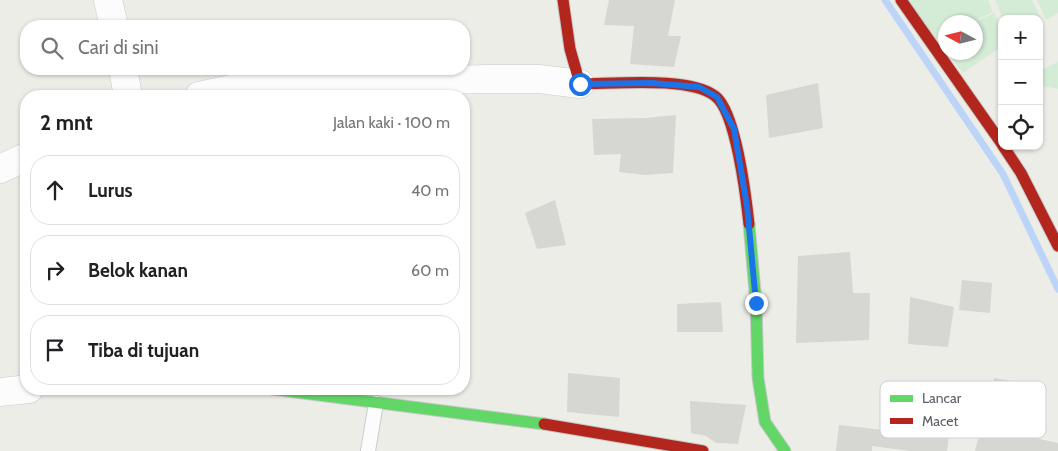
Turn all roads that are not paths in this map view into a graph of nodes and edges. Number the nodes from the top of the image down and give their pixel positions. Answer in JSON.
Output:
{"nodes":[{"id":1,"x":108,"y":0,"type":"edge"},
{"id":2,"x":563,"y":0,"type":"edge"},
{"id":3,"x":900,"y":0,"type":"edge"},
{"id":4,"x":113,"y":20,"type":"edge"},
{"id":5,"x":124,"y":75,"type":"edge"},
{"id":6,"x":580,"y":84,"type":"junction"},
{"id":7,"x":127,"y":90,"type":"edge"},
{"id":8,"x":226,"y":90,"type":"edge"},
{"id":9,"x":998,"y":139,"type":"edge"},
{"id":10,"x":1005,"y":150,"type":"edge"},
{"id":11,"x":20,"y":160,"type":"edge"},
{"id":12,"x":0,"y":169,"type":"edge"},
{"id":13,"x":1058,"y":246,"type":"edge"},
{"id":14,"x":20,"y":390,"type":"edge"},
{"id":15,"x":0,"y":392,"type":"edge"},
{"id":16,"x":320,"y":395,"type":"edge"},
{"id":17,"x":376,"y":402,"type":"junction"},
{"id":18,"x":368,"y":451,"type":"edge"},
{"id":19,"x":703,"y":451,"type":"edge"},
{"id":20,"x":784,"y":451,"type":"edge"}],
"edges":[{"from":1,"to":4,"type":"street"},
{"from":2,"to":6,"type":"street"},
{"from":3,"to":9,"type":"street"},
{"from":5,"to":7,"type":"street"},
{"from":6,"to":8,"type":"street"},
{"from":6,"to":20,"type":"street"},
{"from":10,"to":13,"type":"street"},
{"from":11,"to":12,"type":"street"},
{"from":14,"to":15,"type":"street"},
{"from":16,"to":17,"type":"street"},
{"from":17,"to":18,"type":"lane"},
{"from":17,"to":19,"type":"street"}]}
